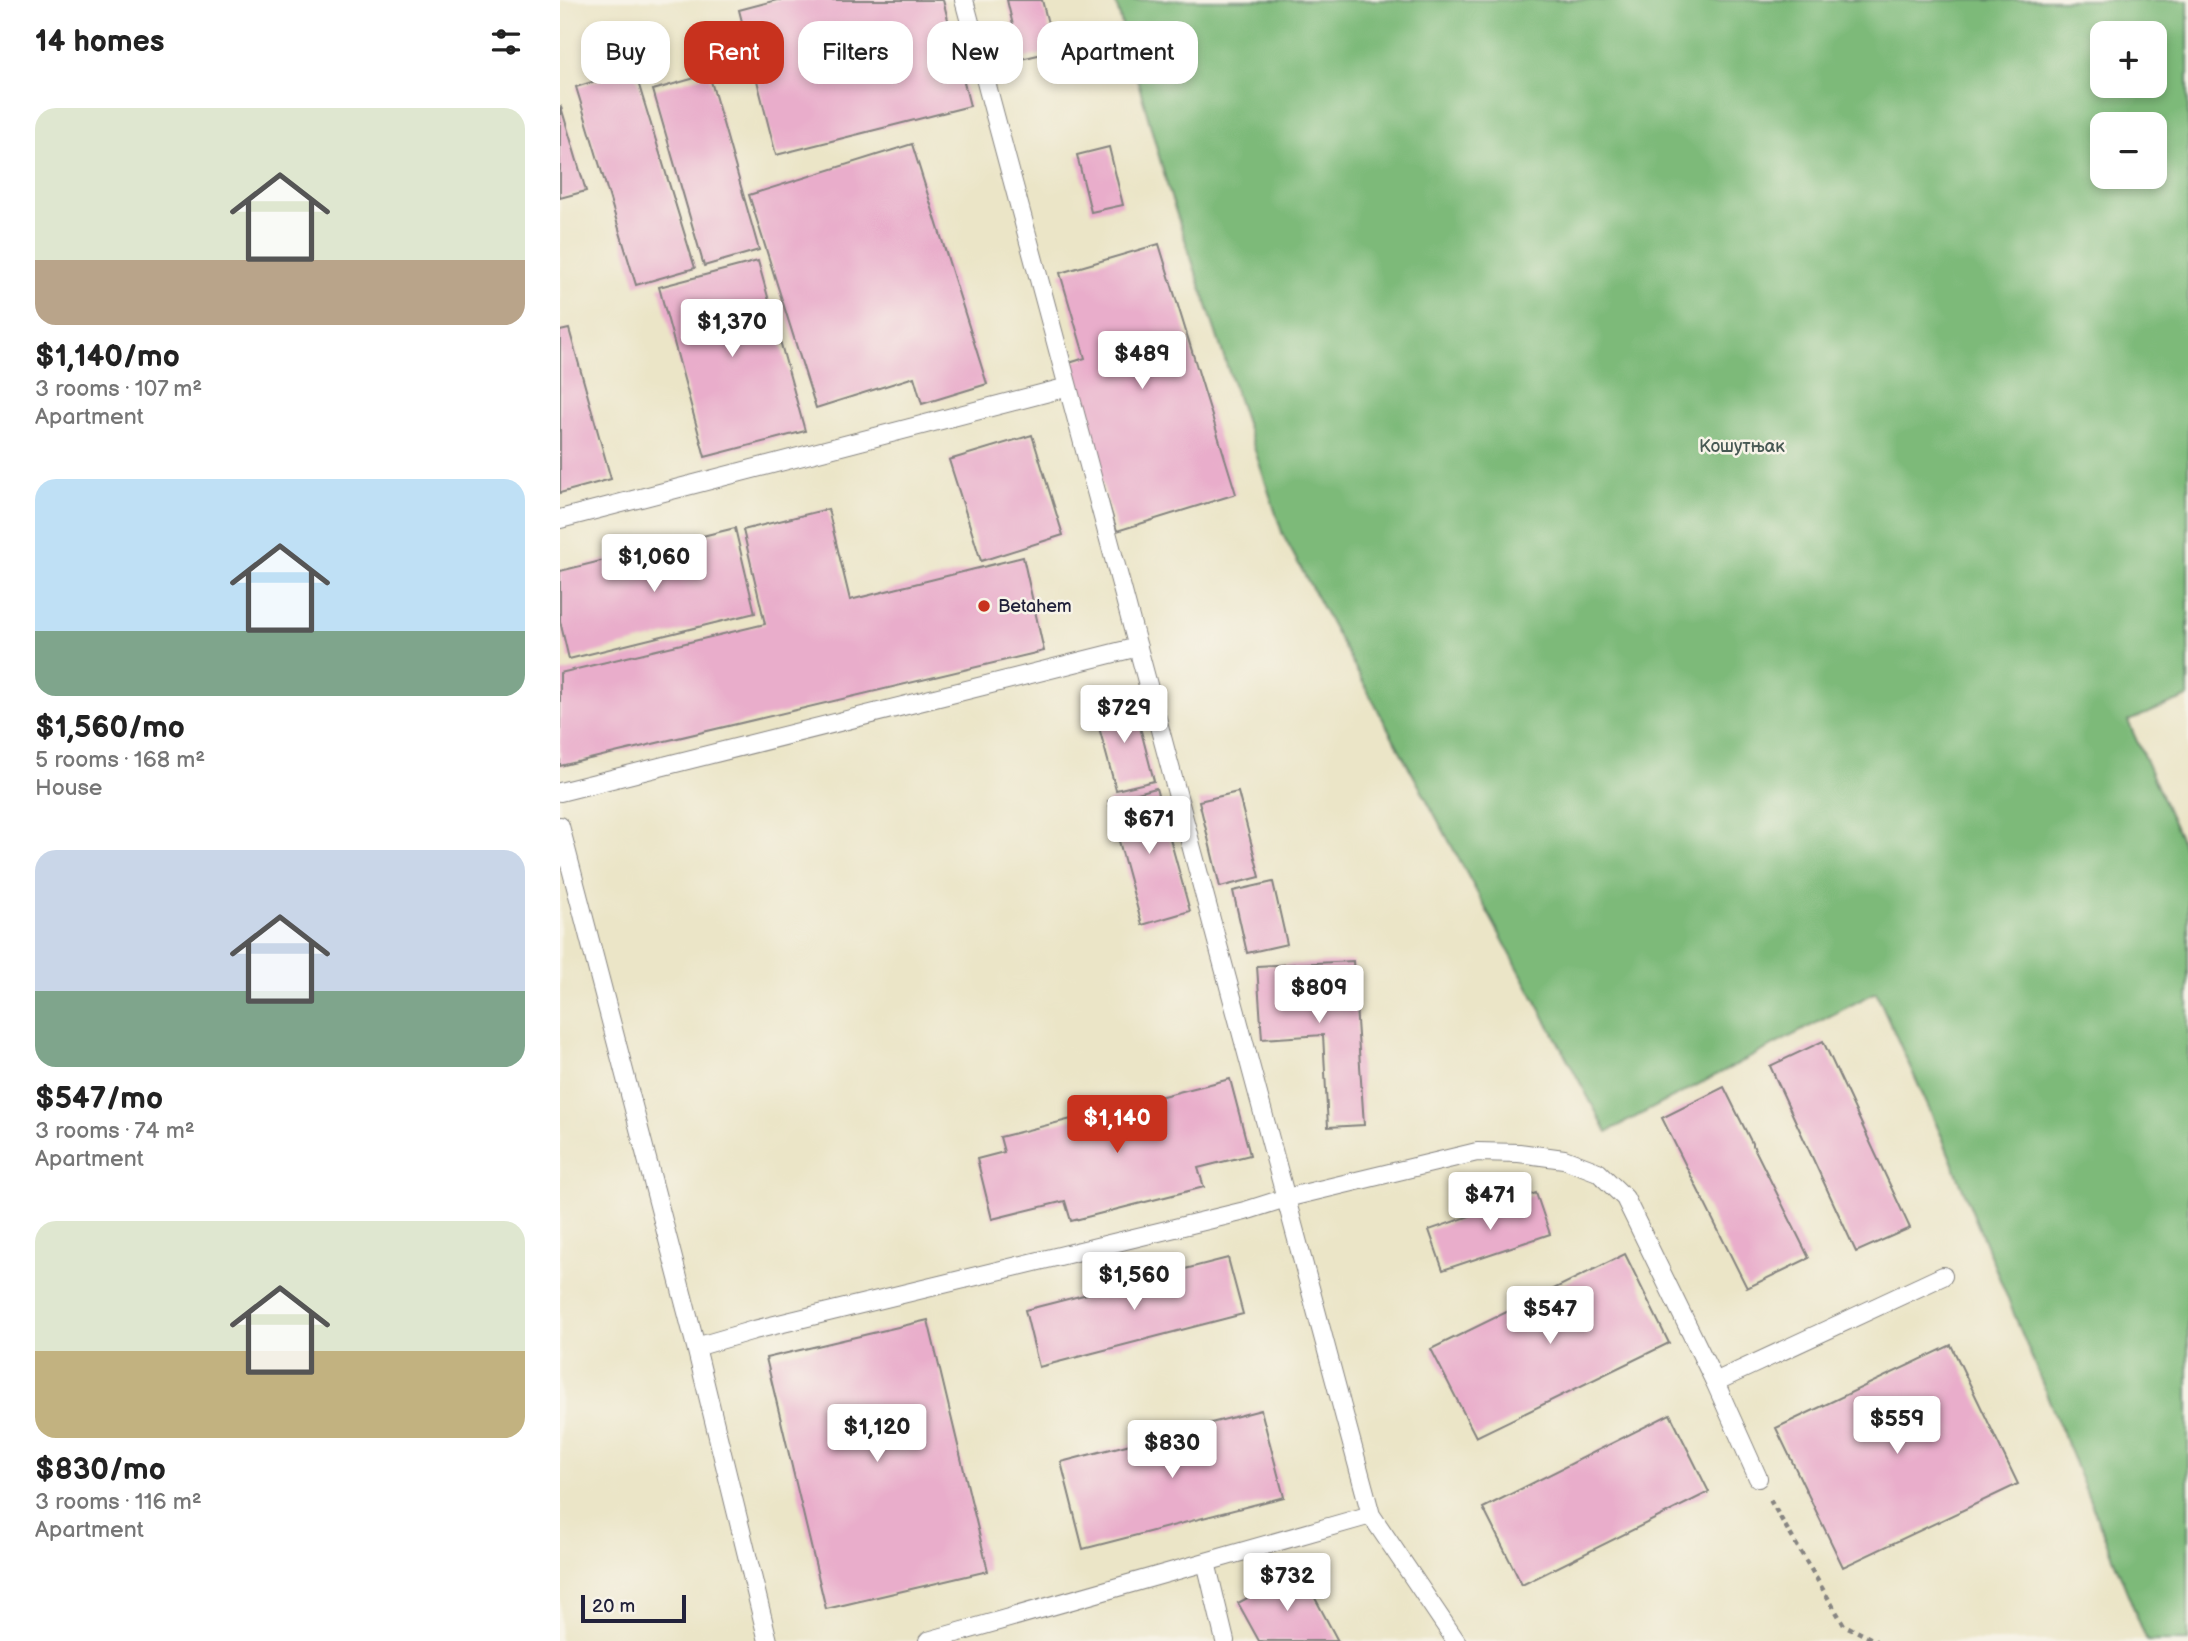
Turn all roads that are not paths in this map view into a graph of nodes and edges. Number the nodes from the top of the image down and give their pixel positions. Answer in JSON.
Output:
{"nodes":[{"id":1,"x":964,"y":0,"type":"edge"},
{"id":2,"x":1068,"y":387,"type":"junction"},
{"id":3,"x":560,"y":519,"type":"edge"},
{"id":4,"x":1138,"y":647,"type":"junction"},
{"id":5,"x":560,"y":792,"type":"edge"},
{"id":6,"x":560,"y":826,"type":"edge"},
{"id":7,"x":1286,"y":1198,"type":"junction"},
{"id":8,"x":1942,"y":1276,"type":"dead end"},
{"id":9,"x":696,"y":1347,"type":"junction"},
{"id":10,"x":1715,"y":1382,"type":"junction"},
{"id":11,"x":1758,"y":1478,"type":"road end"},
{"id":12,"x":1371,"y":1515,"type":"junction"},
{"id":13,"x":1206,"y":1562,"type":"junction"},
{"id":14,"x":768,"y":1641,"type":"edge"},
{"id":15,"x":928,"y":1641,"type":"edge"},
{"id":16,"x":1225,"y":1641,"type":"edge"},
{"id":17,"x":1456,"y":1641,"type":"edge"}],
"edges":[{"from":1,"to":2,"type":"lane"},
{"from":2,"to":3,"type":"lane"},
{"from":2,"to":4,"type":"lane"},
{"from":4,"to":5,"type":"lane"},
{"from":4,"to":7,"type":"lane"},
{"from":6,"to":9,"type":"lane"},
{"from":7,"to":9,"type":"lane"},
{"from":7,"to":10,"type":"lane"},
{"from":7,"to":12,"type":"lane"},
{"from":8,"to":10,"type":"lane"},
{"from":9,"to":14,"type":"lane"},
{"from":10,"to":11,"type":"lane"},
{"from":12,"to":13,"type":"lane"},
{"from":12,"to":17,"type":"lane"},
{"from":13,"to":15,"type":"lane"},
{"from":13,"to":16,"type":"lane"}]}
